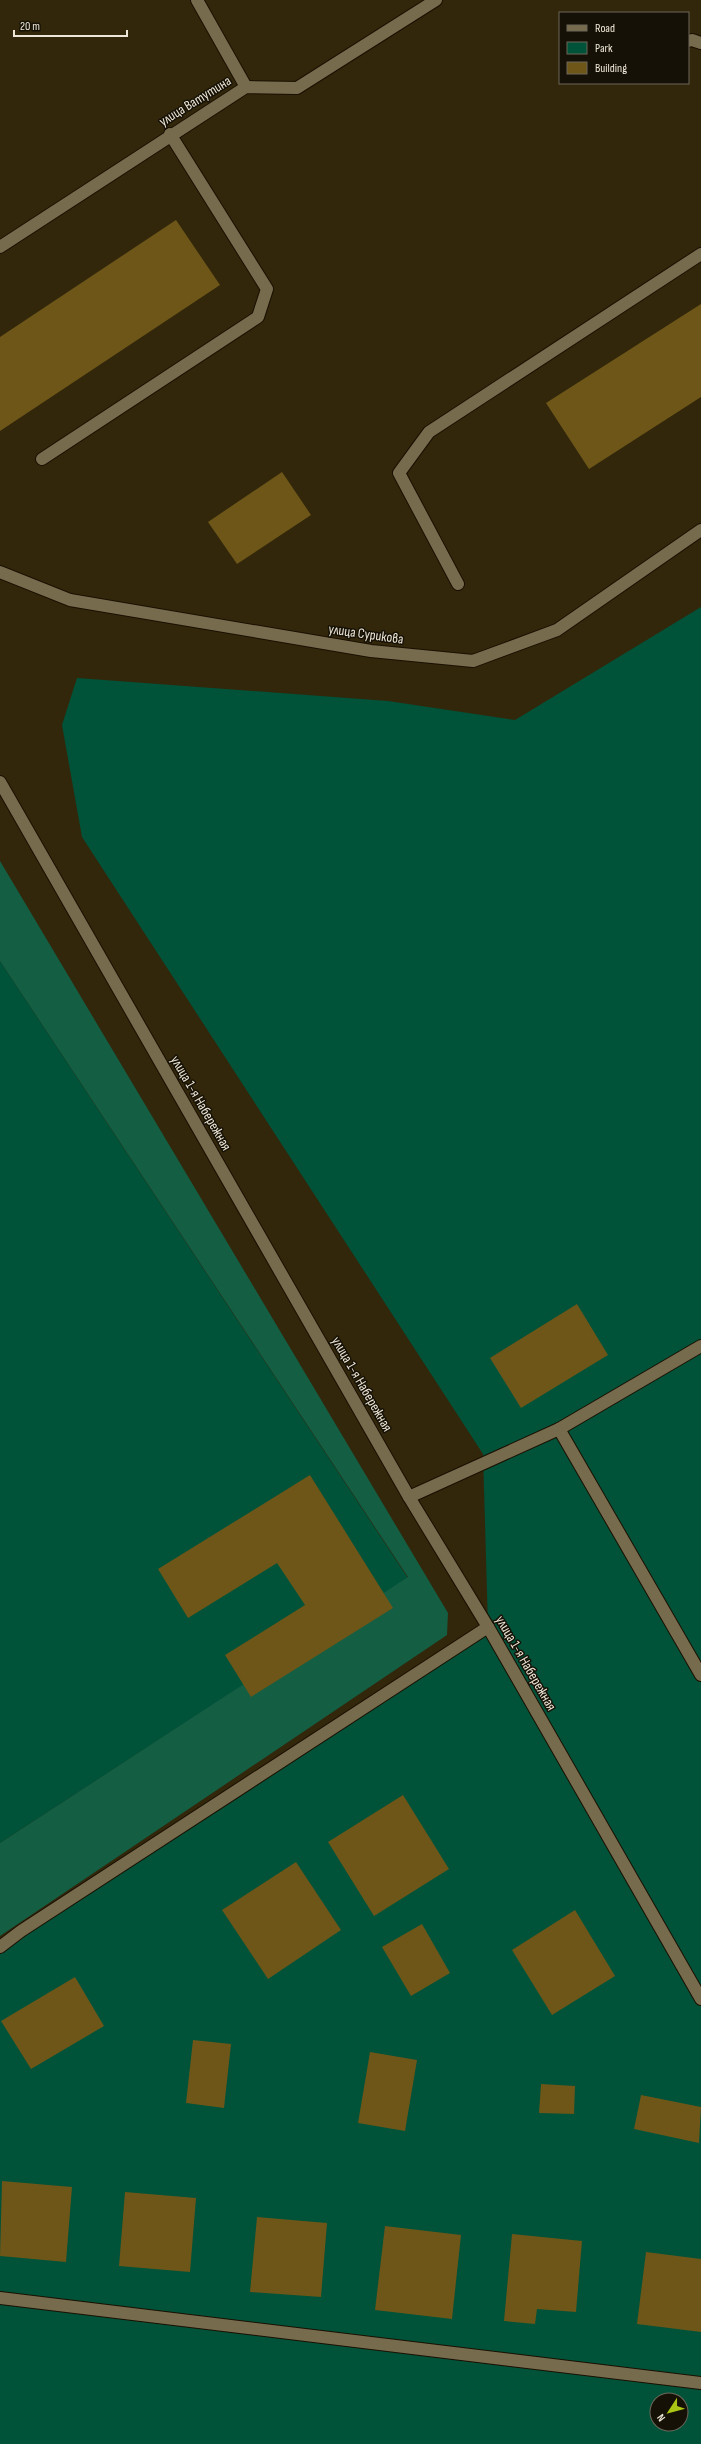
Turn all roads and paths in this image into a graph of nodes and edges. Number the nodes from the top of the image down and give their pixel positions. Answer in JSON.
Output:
{"nodes":[{"id":1,"x":196,"y":0,"type":"edge"},
{"id":2,"x":436,"y":0,"type":"edge"},
{"id":3,"x":689,"y":41,"type":"edge"},
{"id":4,"x":701,"y":43,"type":"edge"},
{"id":5,"x":246,"y":87,"type":"junction"},
{"id":6,"x":170,"y":134,"type":"junction"},
{"id":7,"x":0,"y":247,"type":"edge"},
{"id":8,"x":701,"y":254,"type":"edge"},
{"id":9,"x":42,"y":459,"type":"dead end"},
{"id":10,"x":701,"y":530,"type":"edge"},
{"id":11,"x":0,"y":572,"type":"edge"},
{"id":12,"x":458,"y":584,"type":"dead end"},
{"id":13,"x":0,"y":782,"type":"edge"},
{"id":14,"x":701,"y":1346,"type":"edge"},
{"id":15,"x":559,"y":1429,"type":"junction"},
{"id":16,"x":409,"y":1497,"type":"junction"},
{"id":17,"x":488,"y":1627,"type":"junction"},
{"id":18,"x":701,"y":1675,"type":"edge"},
{"id":19,"x":0,"y":1947,"type":"edge"},
{"id":20,"x":701,"y":1999,"type":"edge"},
{"id":21,"x":0,"y":2298,"type":"edge"},
{"id":22,"x":701,"y":2383,"type":"edge"}],
"edges":[{"from":1,"to":5,"type":"street"},
{"from":2,"to":5,"type":"street","name":"улица Ватутина"},
{"from":3,"to":4,"type":"street"},
{"from":5,"to":6,"type":"street","name":"улица Ватутина"},
{"from":6,"to":7,"type":"street","name":"улица Ватутина"},
{"from":6,"to":9,"type":"street"},
{"from":8,"to":12,"type":"street"},
{"from":10,"to":11,"type":"street","name":"улица Сурикова"},
{"from":13,"to":16,"type":"street","name":"улица 1-я Набережная"},
{"from":14,"to":15,"type":"street"},
{"from":15,"to":16,"type":"street"},
{"from":15,"to":18,"type":"street"},
{"from":16,"to":17,"type":"street","name":"улица 1-я Набережная"},
{"from":17,"to":19,"type":"street"},
{"from":17,"to":20,"type":"street","name":"улица 1-я Набережная"},
{"from":21,"to":22,"type":"street"}]}
